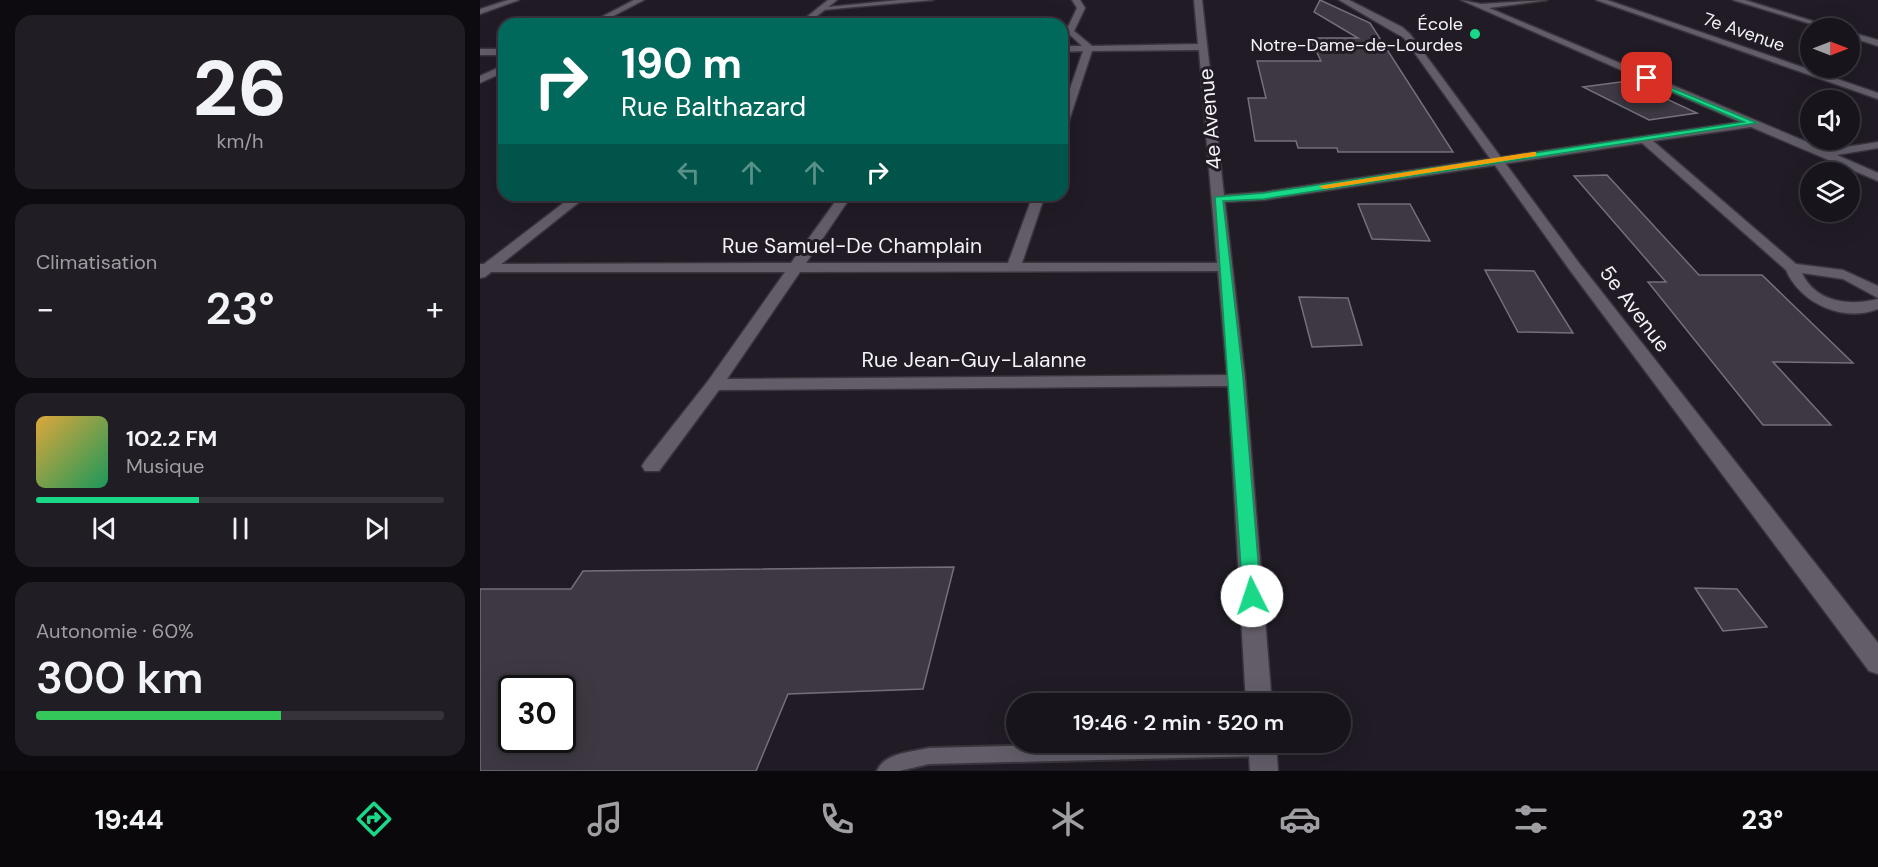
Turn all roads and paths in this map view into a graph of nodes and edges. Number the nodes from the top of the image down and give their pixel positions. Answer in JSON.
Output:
{"nodes":[{"id":1,"x":515,"y":0,"type":"edge"},
{"id":2,"x":640,"y":0,"type":"edge"},
{"id":3,"x":833,"y":0,"type":"edge"},
{"id":4,"x":929,"y":0,"type":"edge"},
{"id":5,"x":1076,"y":0,"type":"edge"},
{"id":6,"x":1198,"y":0,"type":"edge"},
{"id":7,"x":1343,"y":0,"type":"edge"},
{"id":8,"x":1465,"y":0,"type":"edge"},
{"id":9,"x":1544,"y":0,"type":"edge"},
{"id":10,"x":1600,"y":0,"type":"edge"},
{"id":11,"x":1737,"y":0,"type":"edge"},
{"id":12,"x":1479,"y":6,"type":"junction"},
{"id":13,"x":822,"y":8,"type":"junction"},
{"id":14,"x":480,"y":12,"type":"edge"},
{"id":15,"x":604,"y":18,"type":"edge"},
{"id":16,"x":810,"y":18,"type":"edge"},
{"id":17,"x":1800,"y":19,"type":"edge"},
{"id":18,"x":1068,"y":30,"type":"edge"},
{"id":19,"x":1068,"y":34,"type":"edge"},
{"id":20,"x":1860,"y":37,"type":"edge"},
{"id":21,"x":1878,"y":43,"type":"edge"},
{"id":22,"x":1203,"y":47,"type":"junction"},
{"id":23,"x":1089,"y":48,"type":"junction"},
{"id":24,"x":1068,"y":49,"type":"edge"},
{"id":25,"x":480,"y":52,"type":"edge"},
{"id":26,"x":498,"y":52,"type":"edge"},
{"id":27,"x":498,"y":71,"type":"edge"},
{"id":28,"x":480,"y":80,"type":"edge"},
{"id":29,"x":1878,"y":96,"type":"edge"},
{"id":30,"x":1068,"y":109,"type":"edge"},
{"id":31,"x":1753,"y":123,"type":"junction"},
{"id":32,"x":1643,"y":138,"type":"junction"},
{"id":33,"x":1878,"y":145,"type":"edge"},
{"id":34,"x":1825,"y":154,"type":"junction"},
{"id":35,"x":1496,"y":160,"type":"junction"},
{"id":36,"x":1878,"y":177,"type":"edge"},
{"id":37,"x":1218,"y":199,"type":"junction"},
{"id":38,"x":574,"y":201,"type":"edge"},
{"id":39,"x":842,"y":201,"type":"edge"},
{"id":40,"x":1037,"y":201,"type":"edge"},
{"id":41,"x":1014,"y":266,"type":"junction"},
{"id":42,"x":794,"y":267,"type":"junction"},
{"id":43,"x":1223,"y":267,"type":"junction"},
{"id":44,"x":1792,"y":267,"type":"junction"},
{"id":45,"x":483,"y":270,"type":"edge"},
{"id":46,"x":1878,"y":293,"type":"edge"},
{"id":47,"x":1878,"y":304,"type":"edge"},
{"id":48,"x":1235,"y":380,"type":"junction"},
{"id":49,"x":714,"y":385,"type":"junction"},
{"id":50,"x":652,"y":466,"type":"dead end"},
{"id":51,"x":1878,"y":663,"type":"edge"},
{"id":52,"x":1258,"y":693,"type":"edge"},
{"id":53,"x":1262,"y":754,"type":"edge"},
{"id":54,"x":885,"y":771,"type":"edge"}],
"edges":[{"from":1,"to":14,"type":"street"},
{"from":2,"to":15,"type":"street"},
{"from":3,"to":13,"type":"street"},
{"from":4,"to":13,"type":"street"},
{"from":5,"to":18,"type":"street"},
{"from":6,"to":22,"type":"street","name":"4e Avenue"},
{"from":7,"to":35,"type":"street","name":"5e Avenue"},
{"from":8,"to":12,"type":"street"},
{"from":9,"to":12,"type":"street"},
{"from":10,"to":29,"type":"street","name":"7e Avenue"},
{"from":11,"to":17,"type":"street"},
{"from":12,"to":31,"type":"street"},
{"from":13,"to":16,"type":"street"},
{"from":19,"to":23,"type":"street"},
{"from":20,"to":21,"type":"street"},
{"from":22,"to":23,"type":"street"},
{"from":22,"to":37,"type":"street","name":"4e Avenue"},
{"from":23,"to":24,"type":"street"},
{"from":23,"to":30,"type":"street"},
{"from":25,"to":26,"type":"street"},
{"from":27,"to":28,"type":"street"},
{"from":31,"to":32,"type":"street"},
{"from":31,"to":34,"type":"street"},
{"from":32,"to":35,"type":"street"},
{"from":32,"to":44,"type":"street"},
{"from":33,"to":34,"type":"street"},
{"from":34,"to":36,"type":"street"},
{"from":35,"to":37,"type":"street"},
{"from":35,"to":51,"type":"street","name":"5e Avenue"},
{"from":37,"to":43,"type":"street","name":"4e Avenue"},
{"from":38,"to":45,"type":"street"},
{"from":39,"to":42,"type":"street"},
{"from":40,"to":41,"type":"street"},
{"from":41,"to":42,"type":"street","name":"Rue Samuel-De Champlain"},
{"from":41,"to":43,"type":"street","name":"Rue Samuel-De Champlain"},
{"from":42,"to":45,"type":"street","name":"Rue Samuel-De Champlain"},
{"from":42,"to":49,"type":"street"},
{"from":43,"to":48,"type":"street","name":"4e Avenue"},
{"from":44,"to":46,"type":"street"},
{"from":44,"to":47,"type":"street"},
{"from":48,"to":49,"type":"street","name":"Rue Jean-Guy-Lalanne"},
{"from":48,"to":52,"type":"street","name":"4e Avenue"},
{"from":49,"to":50,"type":"street"},
{"from":53,"to":54,"type":"lane"}]}
